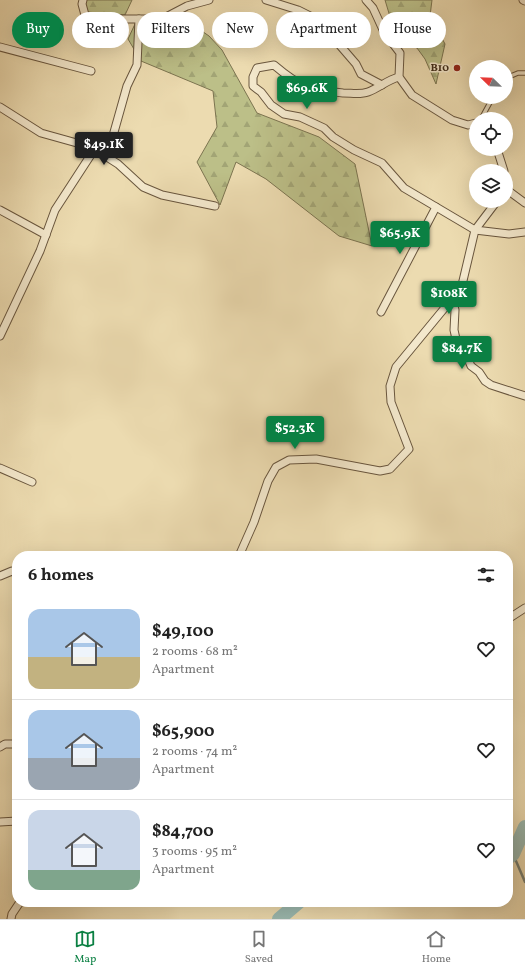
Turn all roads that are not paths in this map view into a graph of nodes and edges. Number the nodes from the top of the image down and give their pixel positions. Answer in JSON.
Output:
{"nodes":[{"id":1,"x":84,"y":0,"type":"edge"},
{"id":2,"x":209,"y":0,"type":"edge"},
{"id":3,"x":266,"y":0,"type":"edge"},
{"id":4,"x":366,"y":0,"type":"edge"},
{"id":5,"x":175,"y":12,"type":"edge"},
{"id":6,"x":137,"y":19,"type":"edge"},
{"id":7,"x":0,"y":47,"type":"edge"},
{"id":8,"x":138,"y":48,"type":"edge"},
{"id":9,"x":91,"y":70,"type":"dead end"},
{"id":10,"x":525,"y":72,"type":"edge"},
{"id":11,"x":513,"y":75,"type":"edge"},
{"id":12,"x":398,"y":77,"type":"junction"},
{"id":13,"x":382,"y":85,"type":"junction"},
{"id":14,"x":0,"y":107,"type":"edge"},
{"id":15,"x":469,"y":125,"type":"edge"},
{"id":16,"x":94,"y":150,"type":"junction"},
{"id":17,"x":107,"y":157,"type":"junction"},
{"id":18,"x":513,"y":194,"type":"edge"},
{"id":19,"x":525,"y":203,"type":"edge"},
{"id":20,"x":215,"y":206,"type":"dead end"},
{"id":21,"x":436,"y":207,"type":"junction"},
{"id":22,"x":492,"y":208,"type":"edge"},
{"id":23,"x":0,"y":210,"type":"edge"},
{"id":24,"x":475,"y":230,"type":"junction"},
{"id":25,"x":525,"y":232,"type":"edge"},
{"id":26,"x":46,"y":235,"type":"junction"},
{"id":27,"x":452,"y":299,"type":"junction"},
{"id":28,"x":381,"y":312,"type":"dead end"},
{"id":29,"x":0,"y":336,"type":"edge"},
{"id":30,"x":525,"y":396,"type":"edge"},
{"id":31,"x":0,"y":468,"type":"edge"},
{"id":32,"x":32,"y":482,"type":"dead end"},
{"id":33,"x":241,"y":551,"type":"edge"},
{"id":34,"x":12,"y":571,"type":"edge"},
{"id":35,"x":0,"y":576,"type":"edge"},
{"id":36,"x":525,"y":608,"type":"edge"},
{"id":37,"x":513,"y":616,"type":"edge"},
{"id":38,"x":12,"y":744,"type":"edge"},
{"id":39,"x":0,"y":747,"type":"edge"},
{"id":40,"x":12,"y":821,"type":"edge"},
{"id":41,"x":0,"y":822,"type":"edge"},
{"id":42,"x":17,"y":907,"type":"edge"},
{"id":43,"x":11,"y":919,"type":"edge"}],
"edges":[{"from":1,"to":6,"type":"street"},
{"from":2,"to":5,"type":"street"},
{"from":3,"to":13,"type":"street"},
{"from":4,"to":12,"type":"street"},
{"from":7,"to":9,"type":"street"},
{"from":8,"to":17,"type":"street"},
{"from":10,"to":11,"type":"lane"},
{"from":12,"to":13,"type":"street"},
{"from":12,"to":15,"type":"street"},
{"from":13,"to":21,"type":"street"},
{"from":14,"to":16,"type":"street"},
{"from":16,"to":17,"type":"street"},
{"from":16,"to":26,"type":"street"},
{"from":17,"to":20,"type":"street"},
{"from":18,"to":19,"type":"street"},
{"from":21,"to":24,"type":"street"},
{"from":21,"to":28,"type":"street"},
{"from":22,"to":24,"type":"street"},
{"from":23,"to":26,"type":"street"},
{"from":24,"to":25,"type":"street"},
{"from":24,"to":27,"type":"street"},
{"from":26,"to":29,"type":"street"},
{"from":27,"to":30,"type":"street"},
{"from":27,"to":33,"type":"street"},
{"from":31,"to":32,"type":"street"},
{"from":34,"to":35,"type":"street"},
{"from":36,"to":37,"type":"street"},
{"from":38,"to":39,"type":"street"},
{"from":40,"to":41,"type":"street"},
{"from":42,"to":43,"type":"street"}]}
